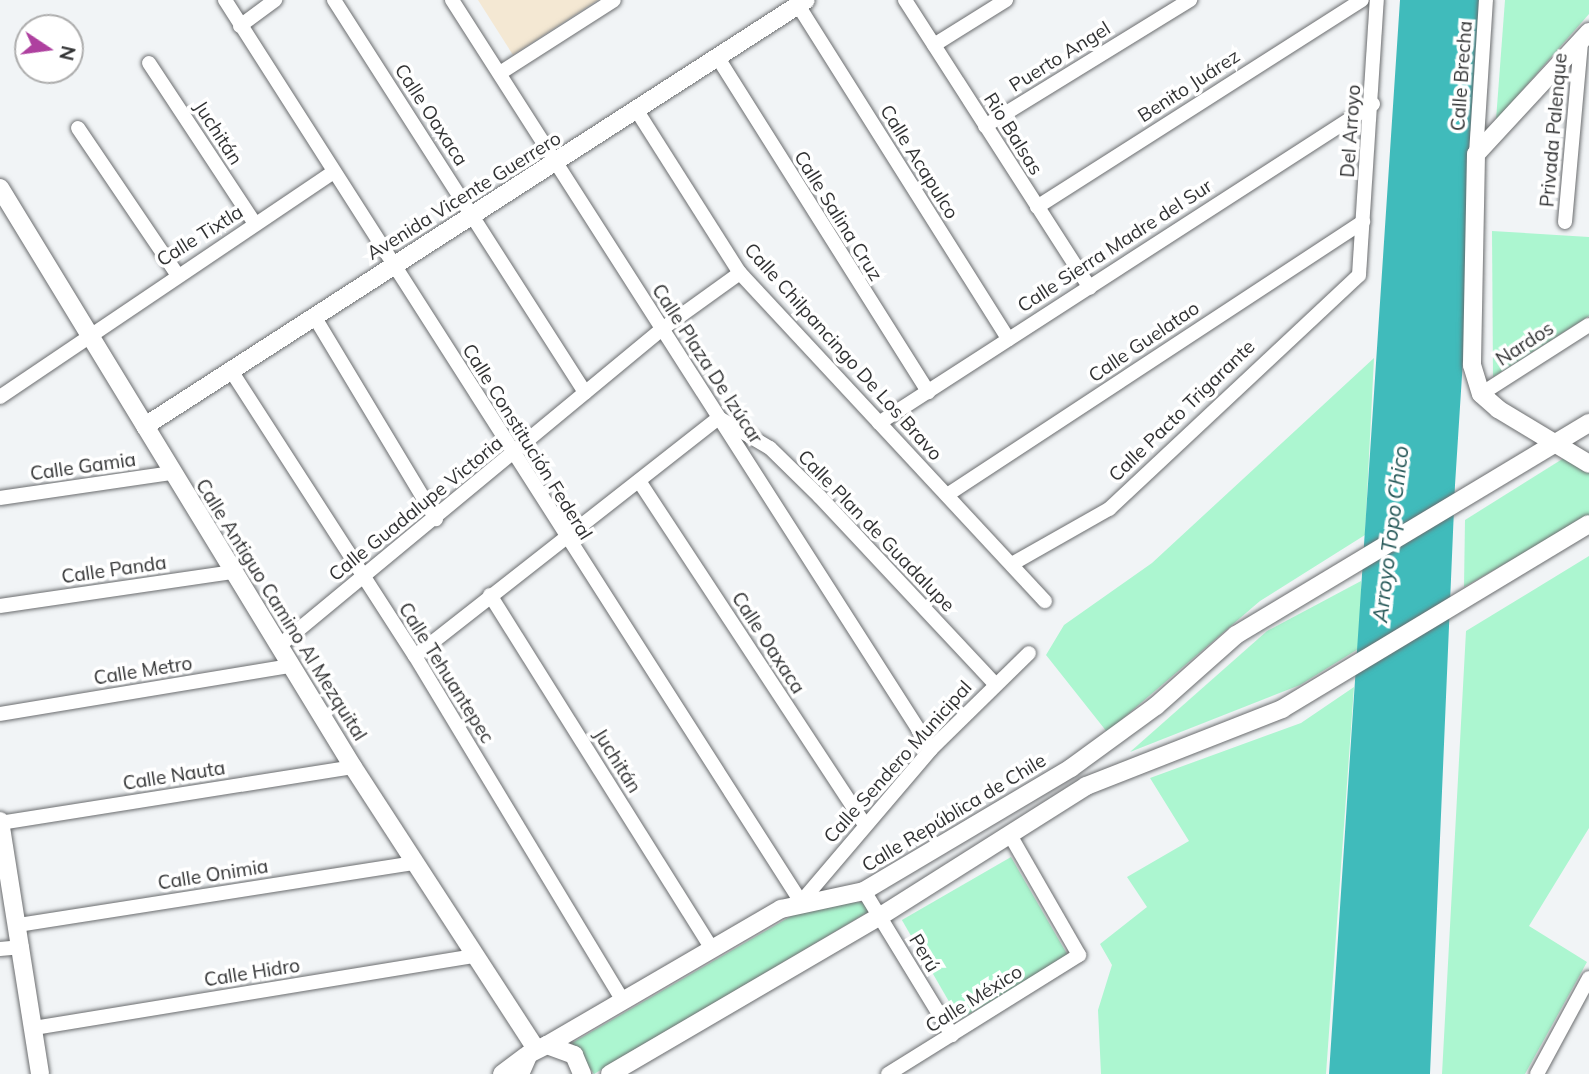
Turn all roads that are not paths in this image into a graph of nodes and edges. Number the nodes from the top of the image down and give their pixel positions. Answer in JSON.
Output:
{"nodes":[{"id":1,"x":225,"y":0,"type":"edge"},
{"id":2,"x":275,"y":0,"type":"edge"},
{"id":3,"x":334,"y":0,"type":"edge"},
{"id":4,"x":452,"y":0,"type":"edge"},
{"id":5,"x":614,"y":0,"type":"edge"},
{"id":6,"x":905,"y":0,"type":"edge"},
{"id":7,"x":1006,"y":0,"type":"edge"},
{"id":8,"x":1190,"y":0,"type":"edge"},
{"id":9,"x":1362,"y":0,"type":"edge"},
{"id":10,"x":1377,"y":0,"type":"edge"},
{"id":11,"x":1486,"y":0,"type":"edge"},
{"id":12,"x":802,"y":3,"type":"edge"},
{"id":13,"x":240,"y":26,"type":"junction"},
{"id":14,"x":1585,"y":36,"type":"edge"},
{"id":15,"x":934,"y":46,"type":"junction"},
{"id":16,"x":718,"y":58,"type":"junction"},
{"id":17,"x":149,"y":63,"type":"dead end"},
{"id":18,"x":500,"y":73,"type":"junction"},
{"id":19,"x":1373,"y":104,"type":"junction"},
{"id":20,"x":637,"y":111,"type":"junction"},
{"id":21,"x":985,"y":126,"type":"junction"},
{"id":22,"x":78,"y":128,"type":"dead end"},
{"id":23,"x":1476,"y":154,"type":"junction"},
{"id":24,"x":554,"y":164,"type":"junction"},
{"id":25,"x":332,"y":173,"type":"junction"},
{"id":26,"x":0,"y":188,"type":"edge"},
{"id":27,"x":1037,"y":207,"type":"junction"},
{"id":28,"x":473,"y":215,"type":"junction"},
{"id":29,"x":1363,"y":222,"type":"junction"},
{"id":30,"x":1565,"y":222,"type":"dead end"},
{"id":31,"x":255,"y":224,"type":"junction"},
{"id":32,"x":1361,"y":264,"type":"joint"},
{"id":33,"x":393,"y":265,"type":"junction"},
{"id":34,"x":176,"y":273,"type":"junction"},
{"id":35,"x":740,"y":273,"type":"junction"},
{"id":36,"x":1090,"y":288,"type":"junction"},
{"id":37,"x":314,"y":316,"type":"junction"},
{"id":38,"x":1589,"y":325,"type":"edge"},
{"id":39,"x":662,"y":329,"type":"junction"},
{"id":40,"x":89,"y":333,"type":"junction"},
{"id":41,"x":1008,"y":339,"type":"junction"},
{"id":42,"x":230,"y":369,"type":"junction"},
{"id":43,"x":928,"y":392,"type":"junction"},
{"id":44,"x":585,"y":393,"type":"junction"},
{"id":45,"x":1481,"y":394,"type":"junction"},
{"id":46,"x":0,"y":397,"type":"edge"},
{"id":47,"x":719,"y":418,"type":"junction"},
{"id":48,"x":880,"y":423,"type":"junction"},
{"id":49,"x":1589,"y":423,"type":"edge"},
{"id":50,"x":145,"y":426,"type":"junction"},
{"id":51,"x":1554,"y":443,"type":"junction"},
{"id":52,"x":513,"y":454,"type":"junction"},
{"id":53,"x":1589,"y":464,"type":"edge"},
{"id":54,"x":173,"y":473,"type":"junction"},
{"id":55,"x":639,"y":481,"type":"junction"},
{"id":56,"x":947,"y":495,"type":"junction"},
{"id":57,"x":0,"y":498,"type":"edge"},
{"id":58,"x":436,"y":519,"type":"junction"},
{"id":59,"x":1589,"y":524,"type":"edge"},
{"id":60,"x":564,"y":536,"type":"junction"},
{"id":61,"x":1012,"y":564,"type":"junction"},
{"id":62,"x":234,"y":572,"type":"junction"},
{"id":63,"x":362,"y":579,"type":"junction"},
{"id":64,"x":490,"y":594,"type":"junction"},
{"id":65,"x":1045,"y":601,"type":"dead end"},
{"id":66,"x":0,"y":606,"type":"edge"},
{"id":67,"x":280,"y":645,"type":"junction"},
{"id":68,"x":1029,"y":653,"type":"dead end"},
{"id":69,"x":415,"y":656,"type":"junction"},
{"id":70,"x":292,"y":666,"type":"junction"},
{"id":71,"x":995,"y":684,"type":"junction"},
{"id":72,"x":0,"y":714,"type":"edge"},
{"id":73,"x":931,"y":749,"type":"junction"},
{"id":74,"x":353,"y":766,"type":"junction"},
{"id":75,"x":0,"y":822,"type":"edge"},
{"id":76,"x":865,"y":825,"type":"junction"},
{"id":77,"x":1010,"y":835,"type":"junction"},
{"id":78,"x":414,"y":863,"type":"junction"},
{"id":79,"x":864,"y":891,"type":"junction"},
{"id":80,"x":801,"y":902,"type":"junction"},
{"id":81,"x":880,"y":917,"type":"junction"},
{"id":82,"x":18,"y":925,"type":"junction"},
{"id":83,"x":22,"y":947,"type":"junction"},
{"id":84,"x":0,"y":949,"type":"edge"},
{"id":85,"x":712,"y":949,"type":"junction"},
{"id":86,"x":476,"y":956,"type":"junction"},
{"id":87,"x":1589,"y":978,"type":"edge"},
{"id":88,"x":623,"y":1001,"type":"junction"},
{"id":89,"x":33,"y":1028,"type":"junction"},
{"id":90,"x":952,"y":1035,"type":"junction"},
{"id":91,"x":537,"y":1049,"type":"junction"},
{"id":92,"x":40,"y":1074,"type":"edge"},
{"id":93,"x":502,"y":1074,"type":"edge"},
{"id":94,"x":520,"y":1074,"type":"edge"},
{"id":95,"x":582,"y":1074,"type":"edge"},
{"id":96,"x":610,"y":1074,"type":"edge"},
{"id":97,"x":890,"y":1074,"type":"edge"},
{"id":98,"x":1537,"y":1074,"type":"edge"}],
"edges":[{"from":1,"to":13,"type":"street","name":"Calle Constitución Federal"},
{"from":2,"to":13,"type":"street"},
{"from":3,"to":28,"type":"street","name":"Calle Oaxaca"},
{"from":4,"to":18,"type":"street","name":"Calle Plaza De Izúcar"},
{"from":5,"to":18,"type":"street"},
{"from":6,"to":15,"type":"street","name":"Rio Balsas"},
{"from":7,"to":15,"type":"street"},
{"from":8,"to":21,"type":"street","name":"Puerto Angel"},
{"from":9,"to":27,"type":"street","name":"Benito Juárez"},
{"from":10,"to":19,"type":"street","name":"Del Arroyo"},
{"from":11,"to":23,"type":"street","name":"Calle Brecha"},
{"from":12,"to":16,"type":"street","name":"Avenida Vicente Guerrero"},
{"from":12,"to":41,"type":"street","name":"Calle Acapulco"},
{"from":13,"to":25,"type":"street","name":"Calle Constitución Federal"},
{"from":14,"to":23,"type":"street"},
{"from":14,"to":30,"type":"street","name":"Privada Palenque"},
{"from":15,"to":21,"type":"street","name":"Rio Balsas"},
{"from":16,"to":20,"type":"street","name":"Avenida Vicente Guerrero"},
{"from":16,"to":43,"type":"street","name":"Calle Salina Cruz"},
{"from":17,"to":31,"type":"street","name":"Juchitán"},
{"from":18,"to":24,"type":"street","name":"Calle Plaza De Izúcar"},
{"from":19,"to":29,"type":"street","name":"Del Arroyo"},
{"from":19,"to":36,"type":"street","name":"Calle Sierra Madre del Sur"},
{"from":20,"to":24,"type":"street","name":"Avenida Vicente Guerrero"},
{"from":20,"to":35,"type":"street","name":"Calle Chilpancingo De Los Bravo"},
{"from":21,"to":27,"type":"street","name":"Rio Balsas"},
{"from":22,"to":34,"type":"street"},
{"from":23,"to":45,"type":"street"},
{"from":24,"to":28,"type":"street","name":"Avenida Vicente Guerrero"},
{"from":24,"to":39,"type":"street","name":"Calle Plaza De Izúcar"},
{"from":25,"to":31,"type":"street","name":"Calle Tixtla"},
{"from":25,"to":33,"type":"street","name":"Calle Constitución Federal"},
{"from":26,"to":40,"type":"street","name":"Calle Antiguo Camino Al Mezquital"},
{"from":27,"to":36,"type":"street","name":"Rio Balsas"},
{"from":28,"to":33,"type":"street","name":"Avenida Vicente Guerrero"},
{"from":28,"to":44,"type":"street","name":"Calle Oaxaca"},
{"from":29,"to":32,"type":"street","name":"Del Arroyo"},
{"from":29,"to":56,"type":"street","name":"Calle Guelatao"},
{"from":31,"to":34,"type":"street","name":"Calle Tixtla"},
{"from":32,"to":61,"type":"street","name":"Calle Pacto Trigarante"},
{"from":33,"to":37,"type":"street","name":"Avenida Vicente Guerrero"},
{"from":33,"to":52,"type":"street","name":"Calle Constitución Federal"},
{"from":34,"to":40,"type":"street","name":"Calle Tixtla"},
{"from":35,"to":39,"type":"street","name":"Calle Guadalupe Victoria"},
{"from":35,"to":48,"type":"street","name":"Calle Chilpancingo De Los Bravo"},
{"from":36,"to":41,"type":"street","name":"Calle Sierra Madre del Sur"},
{"from":37,"to":42,"type":"street","name":"Avenida Vicente Guerrero"},
{"from":37,"to":58,"type":"street"},
{"from":38,"to":45,"type":"street","name":"Nardos"},
{"from":39,"to":44,"type":"street","name":"Calle Guadalupe Victoria"},
{"from":39,"to":47,"type":"street","name":"Calle Plaza De Izúcar"},
{"from":40,"to":46,"type":"street","name":"Calle Tixtla"},
{"from":40,"to":50,"type":"street","name":"Calle Antiguo Camino Al Mezquital"},
{"from":41,"to":43,"type":"street","name":"Calle Sierra Madre del Sur"},
{"from":42,"to":50,"type":"street","name":"Avenida Vicente Guerrero"},
{"from":42,"to":63,"type":"street","name":"Calle Tehuantepec"},
{"from":43,"to":48,"type":"street","name":"Calle Sierra Madre del Sur"},
{"from":44,"to":52,"type":"street","name":"Calle Guadalupe Victoria"},
{"from":45,"to":51,"type":"street"},
{"from":47,"to":55,"type":"street"},
{"from":47,"to":71,"type":"street","name":"Calle Plan de Guadalupe"},
{"from":47,"to":73,"type":"street","name":"Calle Plaza De Izúcar"},
{"from":48,"to":56,"type":"street","name":"Calle Chilpancingo De Los Bravo"},
{"from":49,"to":51,"type":"street","name":"Calle República de Chile"},
{"from":50,"to":54,"type":"street","name":"Calle Antiguo Camino Al Mezquital"},
{"from":51,"to":53,"type":"street"},
{"from":51,"to":79,"type":"street","name":"Calle República de Chile"},
{"from":52,"to":58,"type":"street","name":"Calle Guadalupe Victoria"},
{"from":52,"to":60,"type":"street","name":"Calle Constitución Federal"},
{"from":54,"to":57,"type":"street","name":"Calle Gamia"},
{"from":54,"to":62,"type":"street","name":"Calle Antiguo Camino Al Mezquital"},
{"from":55,"to":60,"type":"street"},
{"from":55,"to":76,"type":"street","name":"Calle Oaxaca"},
{"from":56,"to":61,"type":"street","name":"Calle Chilpancingo De Los Bravo"},
{"from":58,"to":63,"type":"street","name":"Calle Guadalupe Victoria"},
{"from":59,"to":77,"type":"street"},
{"from":60,"to":64,"type":"street"},
{"from":60,"to":80,"type":"street","name":"Calle Constitución Federal"},
{"from":61,"to":65,"type":"street","name":"Calle Chilpancingo De Los Bravo"},
{"from":62,"to":66,"type":"street","name":"Calle Panda"},
{"from":62,"to":67,"type":"street","name":"Calle Antiguo Camino Al Mezquital"},
{"from":63,"to":67,"type":"street","name":"Calle Guadalupe Victoria"},
{"from":63,"to":69,"type":"street","name":"Calle Tehuantepec"},
{"from":64,"to":69,"type":"street"},
{"from":64,"to":85,"type":"street","name":"Juchitán"},
{"from":67,"to":70,"type":"street","name":"Calle Antiguo Camino Al Mezquital"},
{"from":68,"to":71,"type":"street","name":"Calle Sendero Municipal"},
{"from":69,"to":88,"type":"street","name":"Calle Tehuantepec"},
{"from":70,"to":72,"type":"street","name":"Calle Metro"},
{"from":70,"to":74,"type":"street","name":"Calle Antiguo Camino Al Mezquital"},
{"from":71,"to":73,"type":"street","name":"Calle Sendero Municipal"},
{"from":73,"to":76,"type":"street","name":"Calle Sendero Municipal"},
{"from":74,"to":75,"type":"street","name":"Calle Nauta"},
{"from":74,"to":78,"type":"street","name":"Calle Antiguo Camino Al Mezquital"},
{"from":75,"to":82,"type":"street"},
{"from":76,"to":80,"type":"street","name":"Calle Sendero Municipal"},
{"from":77,"to":81,"type":"street"},
{"from":77,"to":90,"type":"street","name":"Calle México"},
{"from":78,"to":82,"type":"street","name":"Calle Onimia"},
{"from":78,"to":86,"type":"street","name":"Calle Antiguo Camino Al Mezquital"},
{"from":79,"to":80,"type":"street","name":"Calle República de Chile"},
{"from":79,"to":81,"type":"street","name":"Perú"},
{"from":80,"to":85,"type":"street","name":"Calle República de Chile"},
{"from":81,"to":90,"type":"street","name":"Perú"},
{"from":81,"to":96,"type":"street"},
{"from":82,"to":83,"type":"street"},
{"from":83,"to":84,"type":"street"},
{"from":83,"to":89,"type":"street"},
{"from":85,"to":88,"type":"street","name":"Calle República de Chile"},
{"from":86,"to":89,"type":"street","name":"Calle Hidro"},
{"from":86,"to":91,"type":"street","name":"Calle Antiguo Camino Al Mezquital"},
{"from":87,"to":98,"type":"street"},
{"from":88,"to":91,"type":"street","name":"Calle República de Chile"},
{"from":89,"to":92,"type":"street"},
{"from":90,"to":97,"type":"street","name":"Calle México"},
{"from":91,"to":93,"type":"street","name":"Calle República de Chile"},
{"from":91,"to":94,"type":"street"},
{"from":91,"to":95,"type":"street"}]}
